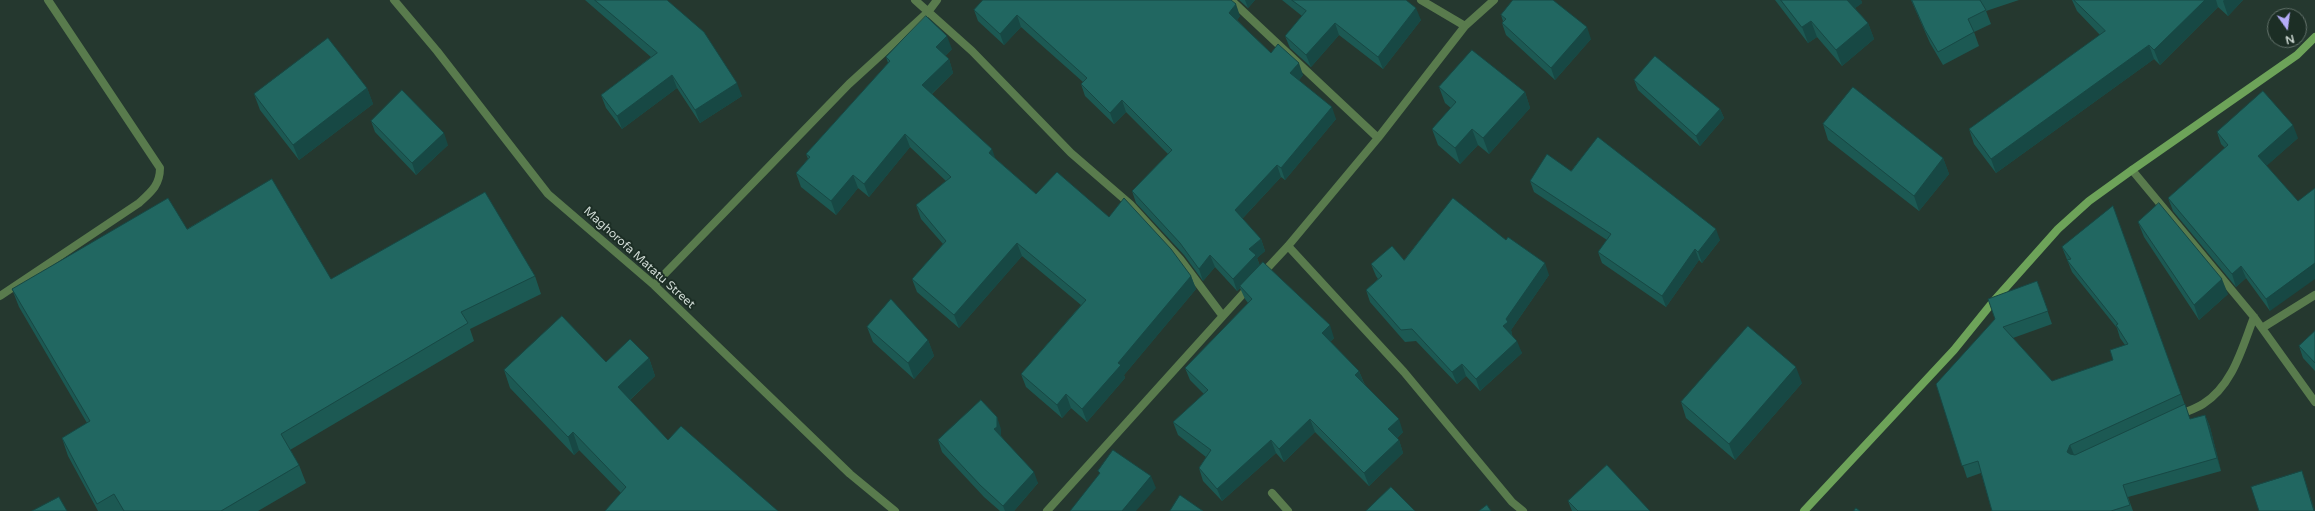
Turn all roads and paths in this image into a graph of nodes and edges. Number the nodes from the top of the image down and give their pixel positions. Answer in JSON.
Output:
{"nodes":[{"id":1,"x":48,"y":0,"type":"edge"},
{"id":2,"x":394,"y":0,"type":"edge"},
{"id":3,"x":915,"y":0,"type":"edge"},
{"id":4,"x":937,"y":0,"type":"edge"},
{"id":5,"x":1231,"y":0,"type":"edge"},
{"id":6,"x":1421,"y":0,"type":"edge"},
{"id":7,"x":1494,"y":0,"type":"edge"},
{"id":8,"x":928,"y":12,"type":"junction"},
{"id":9,"x":1465,"y":26,"type":"junction"},
{"id":10,"x":2315,"y":37,"type":"edge"},
{"id":11,"x":1378,"y":138,"type":"junction"},
{"id":12,"x":2132,"y":170,"type":"junction"},
{"id":13,"x":1288,"y":246,"type":"junction"},
{"id":14,"x":654,"y":285,"type":"junction"},
{"id":15,"x":2315,"y":295,"type":"edge"},
{"id":16,"x":0,"y":296,"type":"edge"},
{"id":17,"x":1222,"y":315,"type":"junction"},
{"id":18,"x":2254,"y":317,"type":"junction"},
{"id":19,"x":2262,"y":328,"type":"junction"},
{"id":20,"x":2315,"y":402,"type":"edge"},
{"id":21,"x":2168,"y":420,"type":"edge"},
{"id":22,"x":1272,"y":493,"type":"dead end"},
{"id":23,"x":894,"y":511,"type":"edge"},
{"id":24,"x":1047,"y":511,"type":"edge"},
{"id":25,"x":1288,"y":511,"type":"edge"},
{"id":26,"x":1523,"y":511,"type":"edge"},
{"id":27,"x":1804,"y":511,"type":"edge"}],
"edges":[{"from":1,"to":16,"type":"street"},
{"from":2,"to":14,"type":"street","name":"Maghorofa Matatu Street"},
{"from":3,"to":8,"type":"street"},
{"from":4,"to":8,"type":"street"},
{"from":5,"to":11,"type":"street"},
{"from":6,"to":9,"type":"street"},
{"from":7,"to":9,"type":"street"},
{"from":8,"to":14,"type":"street"},
{"from":8,"to":17,"type":"street"},
{"from":9,"to":11,"type":"street"},
{"from":10,"to":12,"type":"street"},
{"from":11,"to":13,"type":"street"},
{"from":12,"to":18,"type":"street"},
{"from":12,"to":27,"type":"street"},
{"from":13,"to":17,"type":"street"},
{"from":13,"to":26,"type":"street"},
{"from":14,"to":23,"type":"street","name":"Maghorofa Matatu Street"},
{"from":15,"to":19,"type":"street"},
{"from":17,"to":24,"type":"street"},
{"from":18,"to":19,"type":"street"},
{"from":18,"to":21,"type":"street"},
{"from":19,"to":20,"type":"street"},
{"from":22,"to":25,"type":"street"}]}
